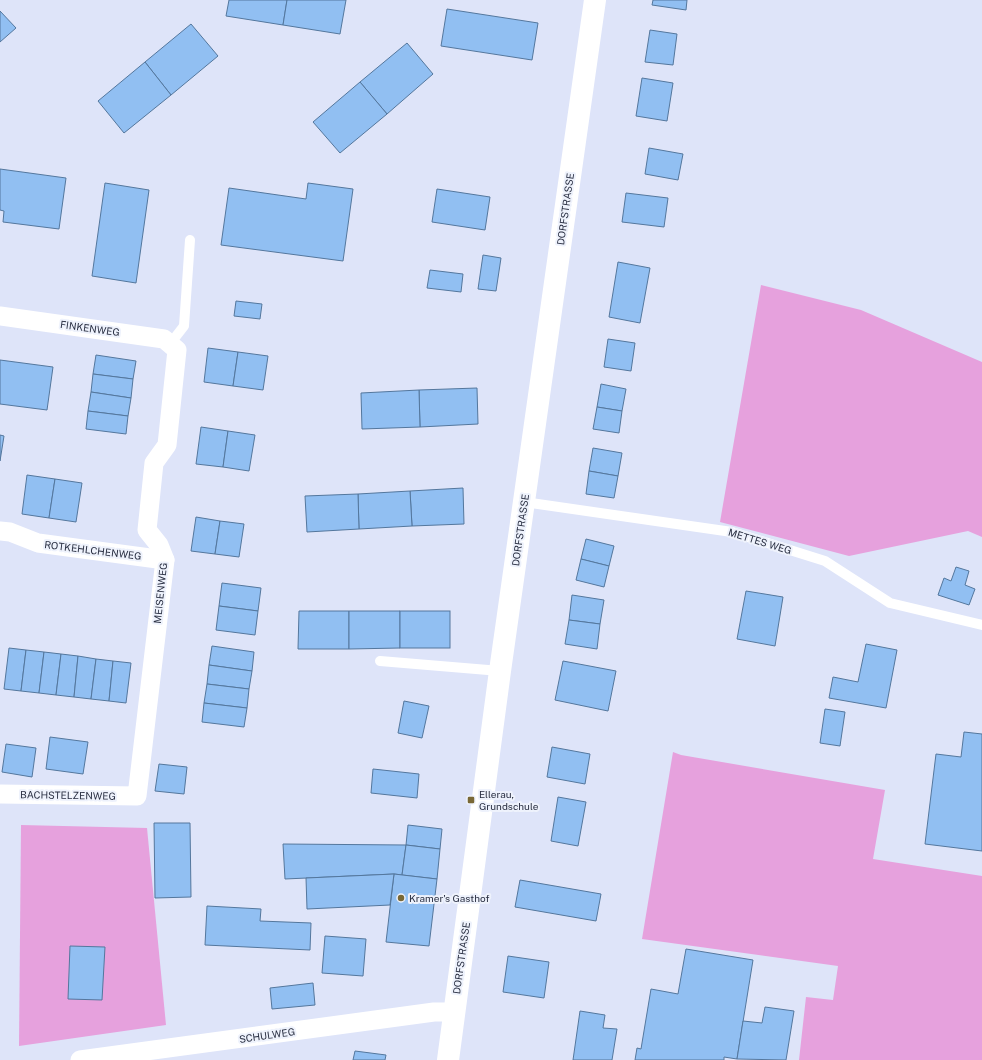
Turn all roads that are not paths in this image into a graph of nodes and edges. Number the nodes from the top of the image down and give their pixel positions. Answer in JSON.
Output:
{"nodes":[{"id":1,"x":595,"y":0,"type":"edge"},
{"id":2,"x":190,"y":240,"type":"dead end"},
{"id":3,"x":0,"y":316,"type":"edge"},
{"id":4,"x":173,"y":347,"type":"junction"},
{"id":5,"x":524,"y":502,"type":"junction"},
{"id":6,"x":0,"y":531,"type":"edge"},
{"id":7,"x":165,"y":560,"type":"junction"},
{"id":8,"x":982,"y":625,"type":"edge"},
{"id":9,"x":380,"y":661,"type":"dead end"},
{"id":10,"x":500,"y":671,"type":"junction"},
{"id":11,"x":0,"y":794,"type":"edge"},
{"id":12,"x":137,"y":796,"type":"joint"},
{"id":13,"x":454,"y":1012,"type":"junction"},
{"id":14,"x":80,"y":1060,"type":"edge"},
{"id":15,"x":448,"y":1060,"type":"edge"}],
"edges":[{"from":1,"to":5,"type":"street","name":"DORFSTRASSE"},
{"from":2,"to":4,"type":"lane"},
{"from":3,"to":4,"type":"street","name":"FINKENWEG"},
{"from":4,"to":7,"type":"street","name":"MEISENWEG"},
{"from":5,"to":8,"type":"lane","name":"METTES WEG"},
{"from":5,"to":10,"type":"street","name":"DORFSTRASSE"},
{"from":6,"to":7,"type":"street","name":"ROTKEHLCHENWEG"},
{"from":7,"to":12,"type":"street","name":"MEISENWEG"},
{"from":9,"to":10,"type":"lane"},
{"from":10,"to":13,"type":"street","name":"DORFSTRASSE"},
{"from":11,"to":12,"type":"street","name":"BACHSTELZENWEG"},
{"from":13,"to":14,"type":"street","name":"SCHULWEG"},
{"from":13,"to":15,"type":"street","name":"DORFSTRASSE"}]}
